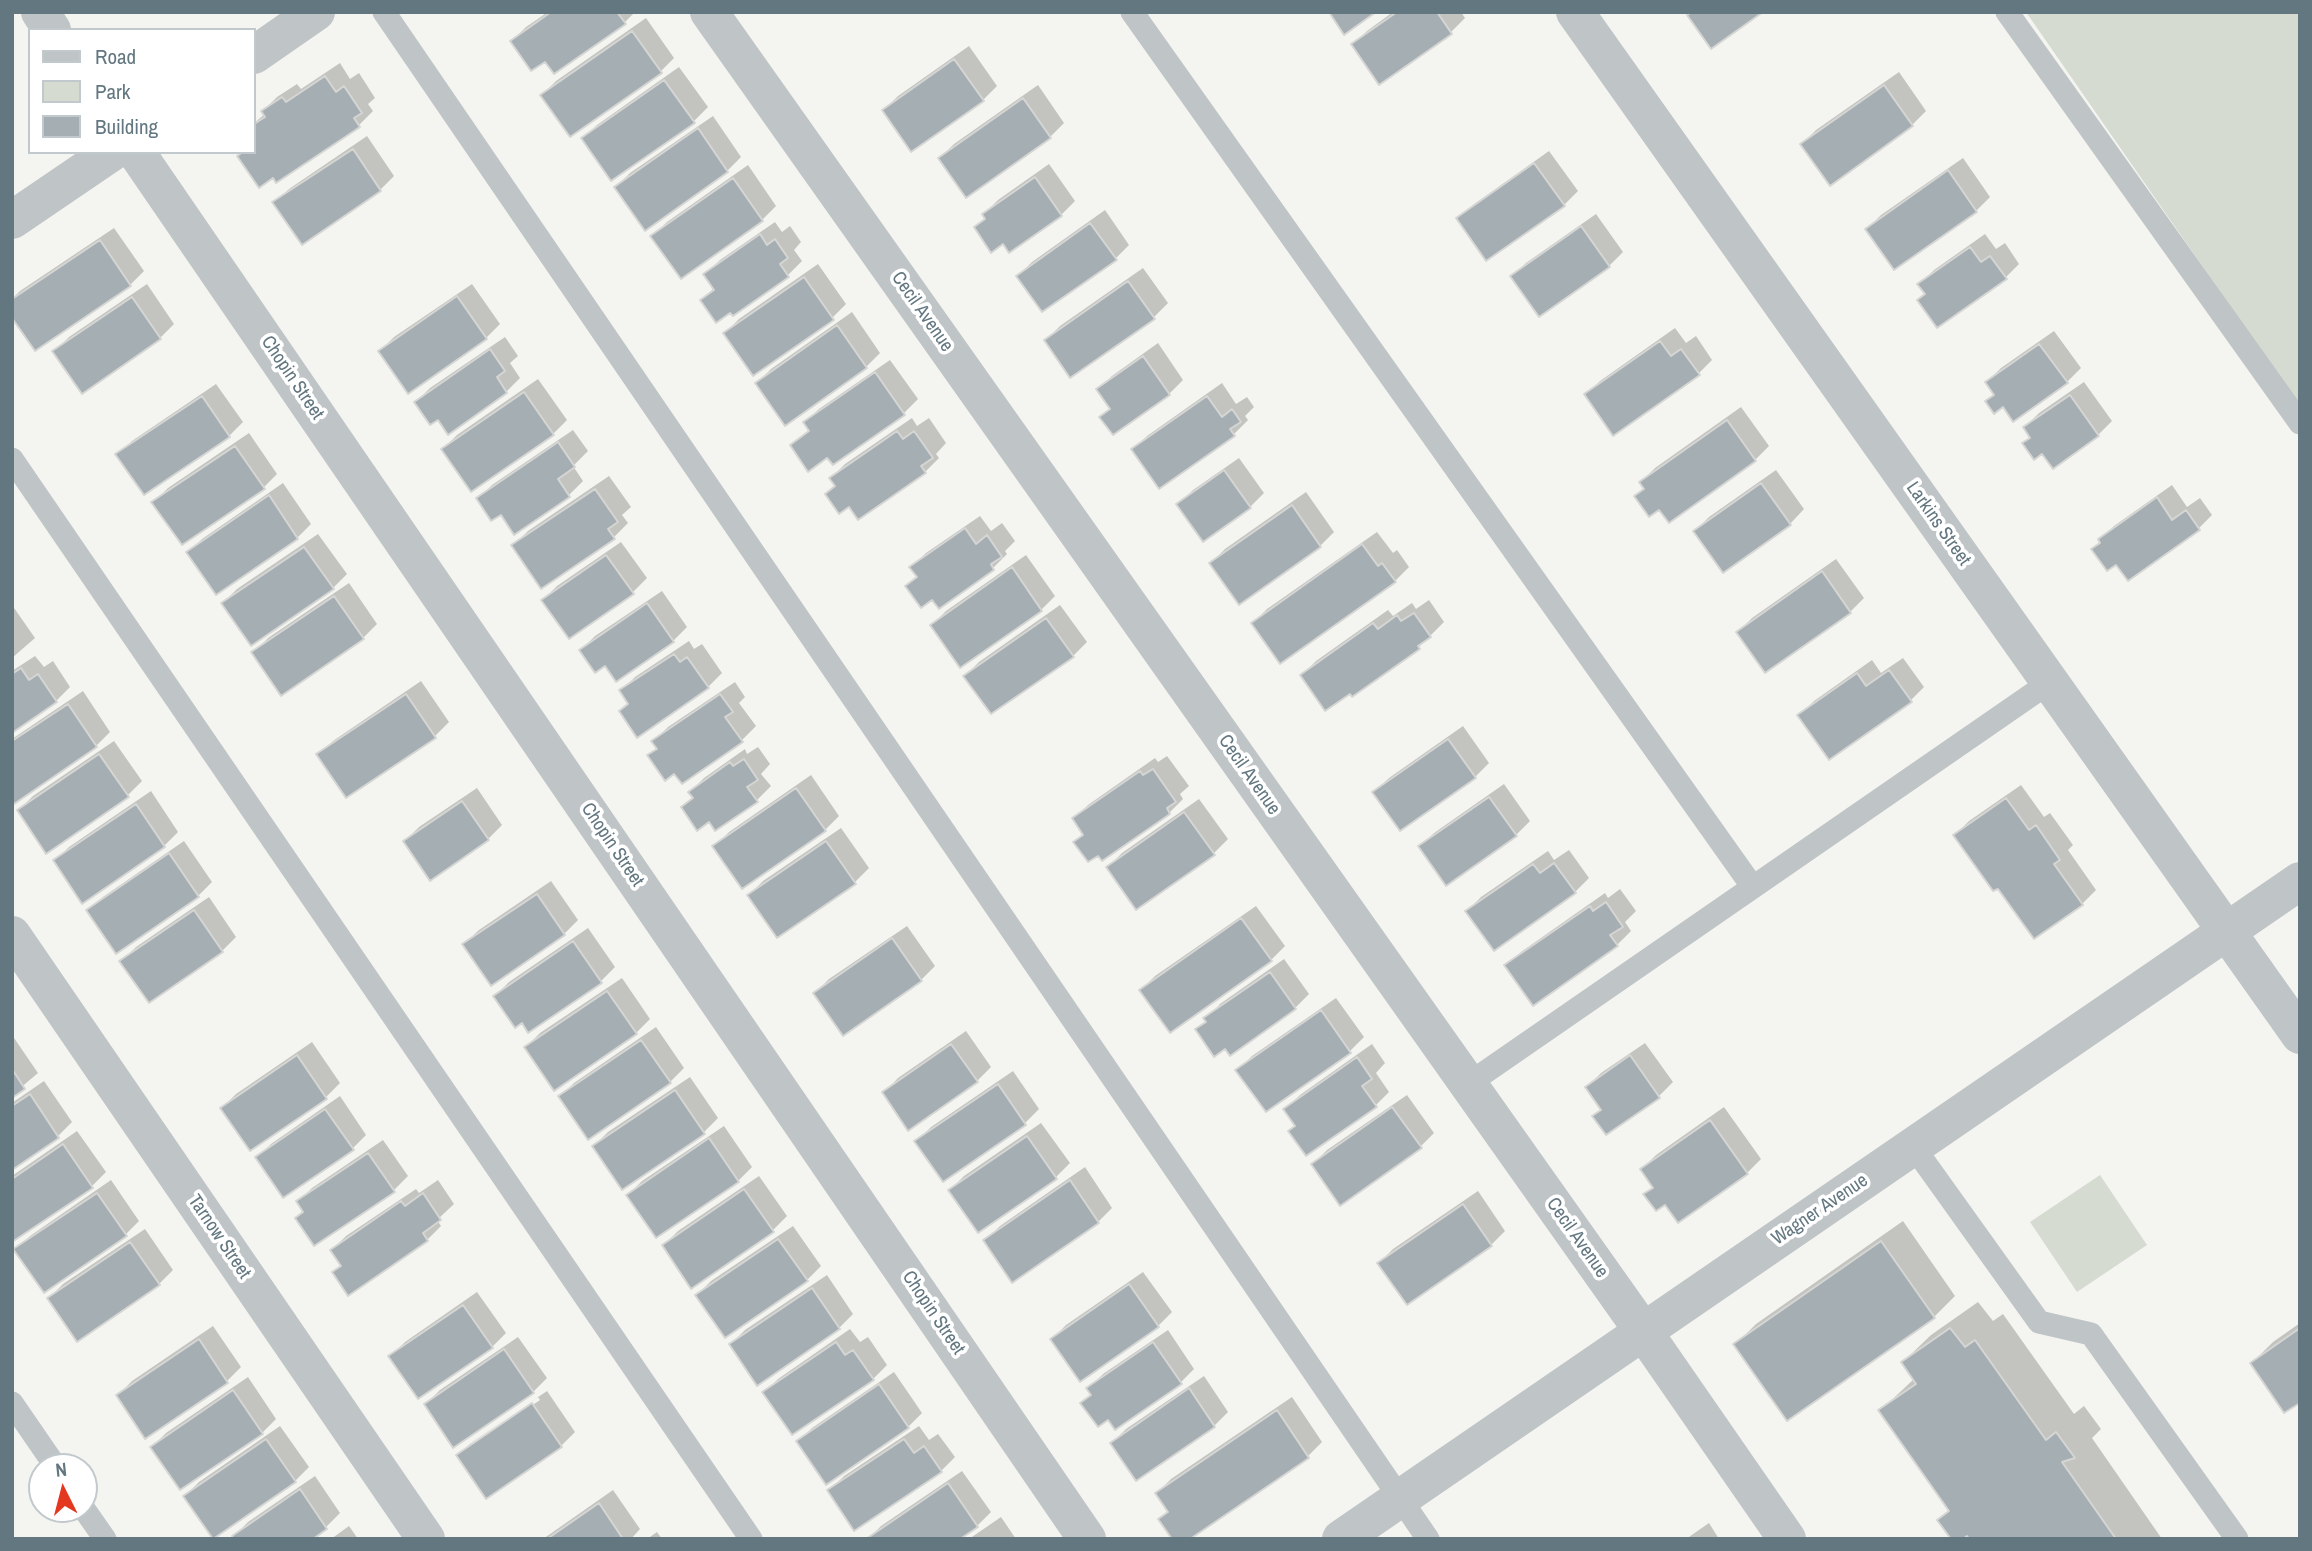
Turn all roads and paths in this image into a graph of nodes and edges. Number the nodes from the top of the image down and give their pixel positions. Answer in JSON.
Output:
{"nodes":[{"id":1,"x":40,"y":12,"type":"edge"},
{"id":2,"x":316,"y":12,"type":"edge"},
{"id":3,"x":384,"y":12,"type":"edge"},
{"id":4,"x":709,"y":12,"type":"edge"},
{"id":5,"x":1132,"y":12,"type":"edge"},
{"id":6,"x":1575,"y":12,"type":"edge"},
{"id":7,"x":2007,"y":12,"type":"edge"},
{"id":8,"x":51,"y":28,"type":"edge"},
{"id":9,"x":256,"y":54,"type":"edge"},
{"id":10,"x":108,"y":154,"type":"edge"},
{"id":11,"x":137,"y":154,"type":"edge"},
{"id":12,"x":12,"y":220,"type":"edge"},
{"id":13,"x":2300,"y":423,"type":"edge"},
{"id":14,"x":12,"y":458,"type":"edge"},
{"id":15,"x":2050,"y":682,"type":"junction"},
{"id":16,"x":2300,"y":881,"type":"edge"},
{"id":17,"x":1752,"y":886,"type":"junction"},
{"id":18,"x":2227,"y":931,"type":"junction"},
{"id":19,"x":12,"y":935,"type":"edge"},
{"id":20,"x":2300,"y":1035,"type":"edge"},
{"id":21,"x":1468,"y":1084,"type":"junction"},
{"id":22,"x":1913,"y":1146,"type":"junction"},
{"id":23,"x":1643,"y":1331,"type":"junction"},
{"id":24,"x":12,"y":1403,"type":"edge"},
{"id":25,"x":46,"y":1453,"type":"edge"},
{"id":26,"x":1400,"y":1498,"type":"junction"},
{"id":27,"x":94,"y":1523,"type":"edge"},
{"id":28,"x":105,"y":1539,"type":"edge"},
{"id":29,"x":426,"y":1539,"type":"edge"},
{"id":30,"x":751,"y":1539,"type":"edge"},
{"id":31,"x":1087,"y":1539,"type":"edge"},
{"id":32,"x":1341,"y":1539,"type":"edge"},
{"id":33,"x":1428,"y":1539,"type":"edge"},
{"id":34,"x":1787,"y":1539,"type":"edge"},
{"id":35,"x":2237,"y":1539,"type":"edge"}],
"edges":[{"from":1,"to":8,"type":"street"},
{"from":2,"to":9,"type":"street"},
{"from":3,"to":26,"type":"lane"},
{"from":4,"to":21,"type":"street","name":"Cecil Avenue"},
{"from":5,"to":17,"type":"lane"},
{"from":6,"to":15,"type":"street","name":"Larkins Street"},
{"from":7,"to":13,"type":"lane"},
{"from":10,"to":12,"type":"street"},
{"from":11,"to":31,"type":"street","name":"Chopin Street"},
{"from":14,"to":30,"type":"lane"},
{"from":15,"to":17,"type":"lane"},
{"from":15,"to":18,"type":"street","name":"Larkins Street"},
{"from":16,"to":18,"type":"street","name":"Wagner Avenue"},
{"from":17,"to":21,"type":"lane"},
{"from":18,"to":20,"type":"street","name":"Larkins Street"},
{"from":18,"to":22,"type":"street","name":"Wagner Avenue"},
{"from":19,"to":29,"type":"street","name":"Tarnow Street"},
{"from":21,"to":23,"type":"street","name":"Cecil Avenue"},
{"from":22,"to":23,"type":"street","name":"Wagner Avenue"},
{"from":22,"to":35,"type":"lane"},
{"from":23,"to":26,"type":"street","name":"Wagner Avenue"},
{"from":23,"to":34,"type":"street","name":"Cecil Avenue"},
{"from":24,"to":25,"type":"lane"},
{"from":26,"to":32,"type":"street","name":"Wagner Avenue"},
{"from":26,"to":33,"type":"lane"},
{"from":27,"to":28,"type":"lane"}]}
